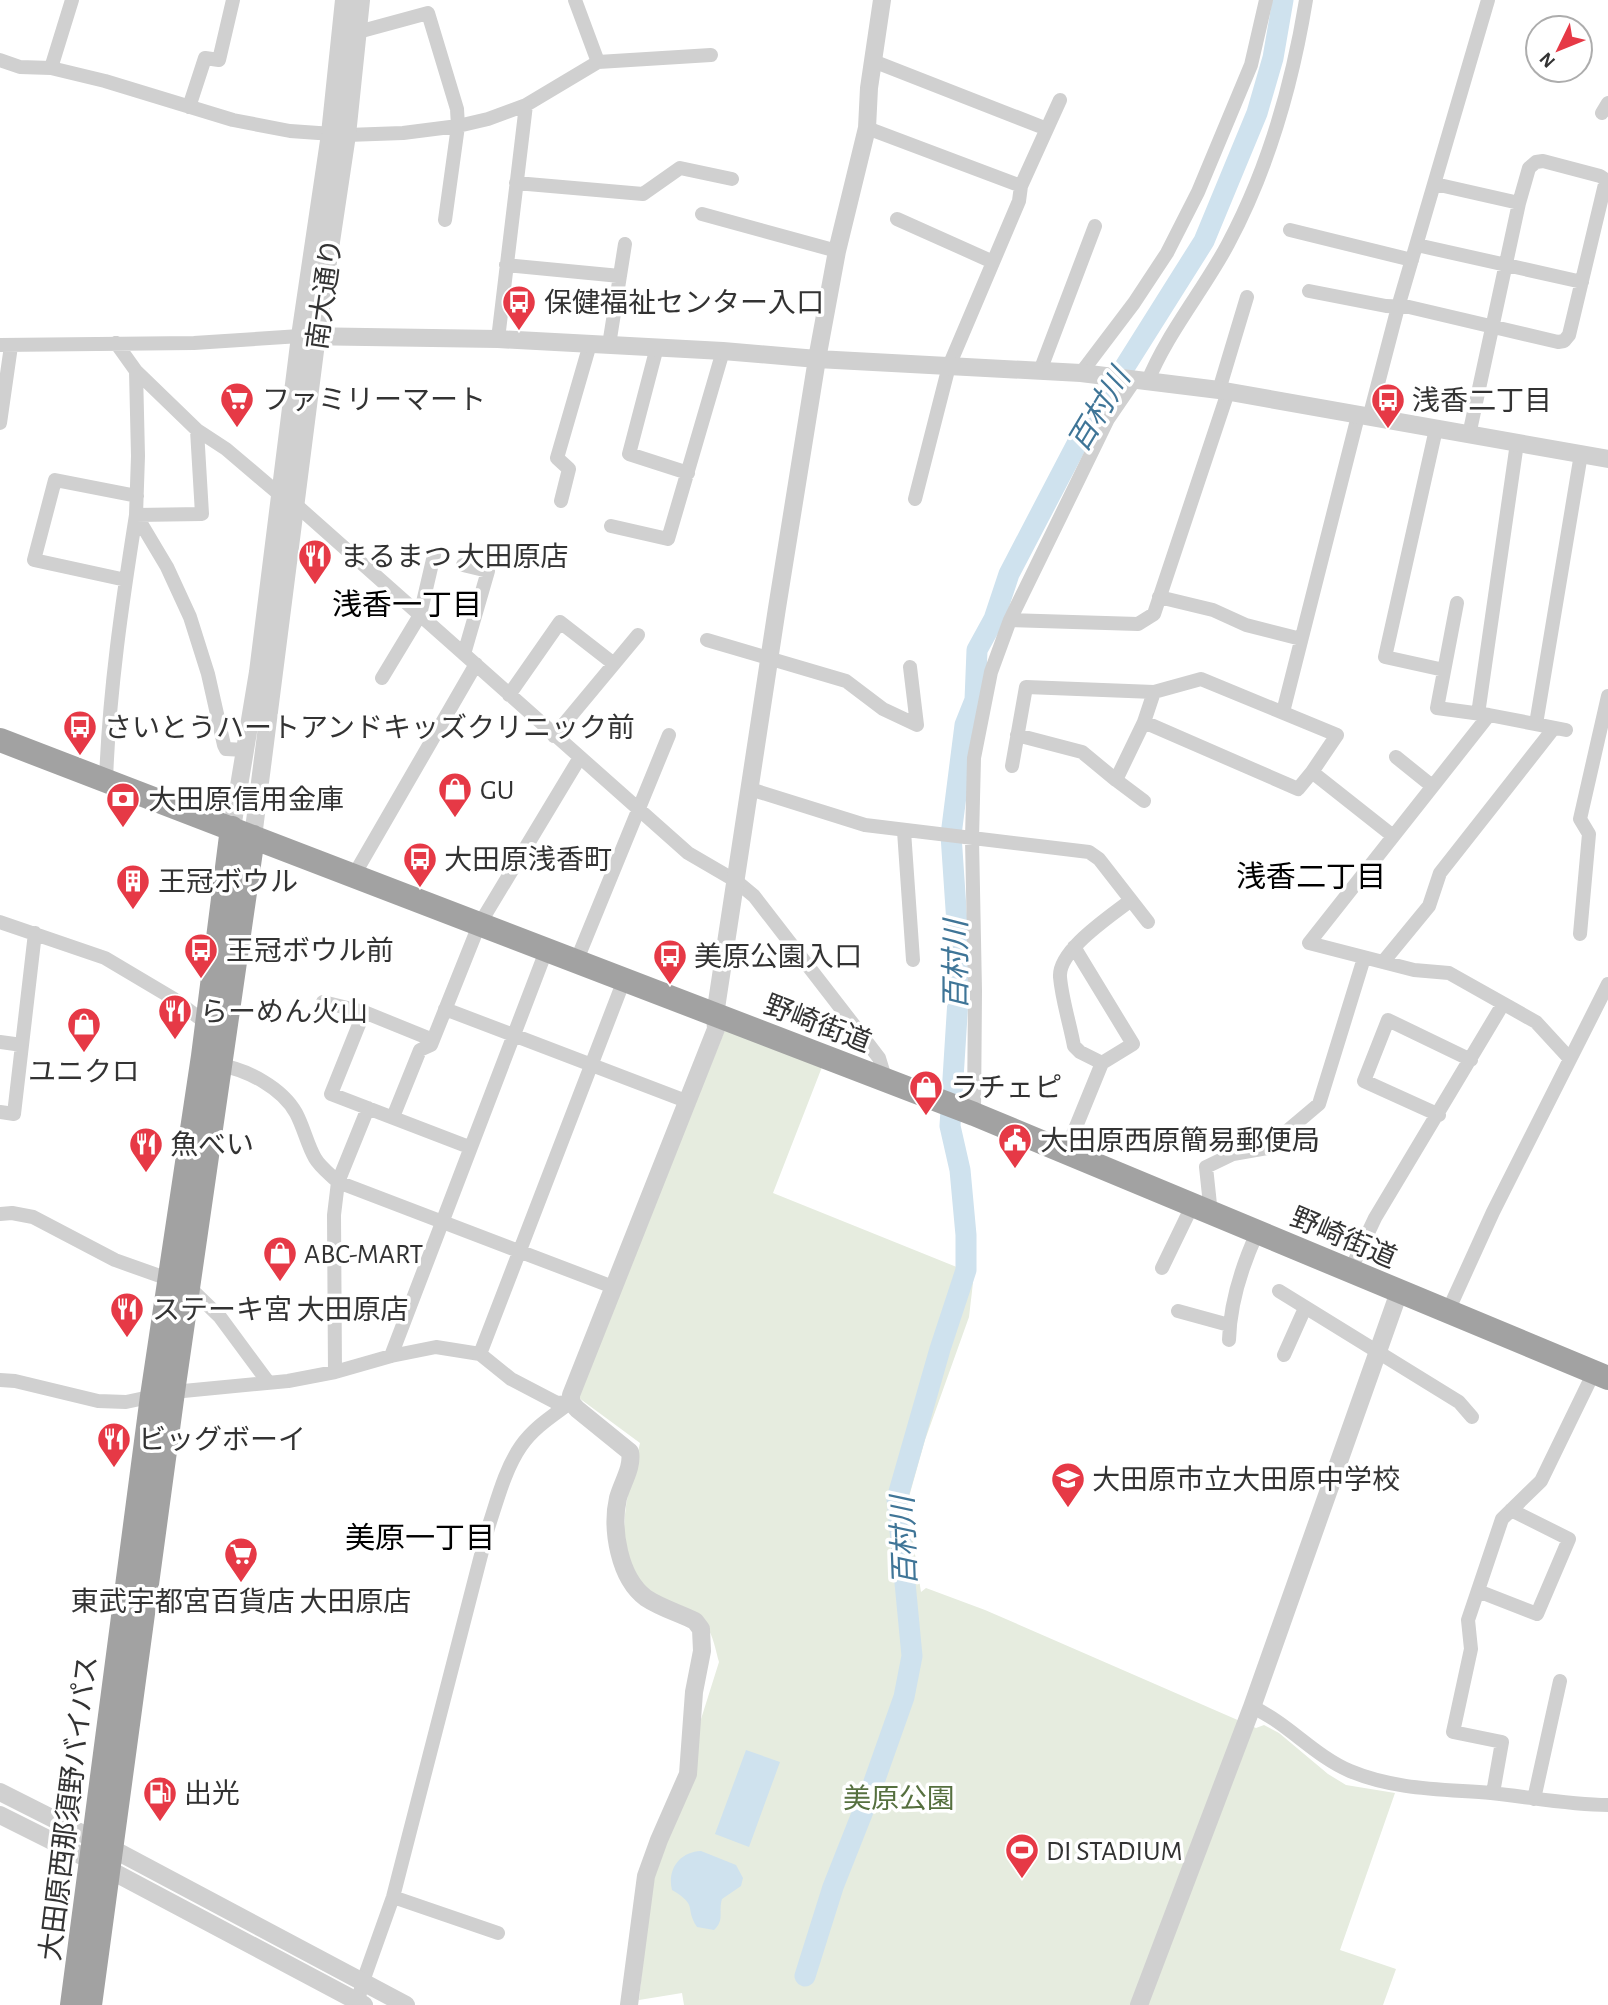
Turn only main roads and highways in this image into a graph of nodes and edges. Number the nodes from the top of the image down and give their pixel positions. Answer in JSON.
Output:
{"nodes":[{"id":1,"x":0,"y":740,"type":"edge"},
{"id":2,"x":242,"y":833,"type":"junction"},
{"id":3,"x":179,"y":1284,"type":"junction"},
{"id":4,"x":1601,"y":1375,"type":"edge"},
{"id":5,"x":100,"y":1854,"type":"junction"},
{"id":6,"x":72,"y":2005,"type":"edge"},
{"id":7,"x":90,"y":2005,"type":"edge"}],
"edges":[{"from":1,"to":2,"type":"highway","name":"野崎街道"},
{"from":2,"to":3,"type":"highway","name":"大田原西那須野バイパス"},
{"from":2,"to":3,"type":"highway","name":"大田原西那須野バイパス"},
{"from":2,"to":4,"type":"highway","name":"野崎街道"},
{"from":3,"to":5,"type":"highway","name":"大田原西那須野バイパス"},
{"from":5,"to":6,"type":"highway","name":"大田原西那須野バイパス"},
{"from":5,"to":7,"type":"highway","name":"大田原西那須野バイパス"}]}
